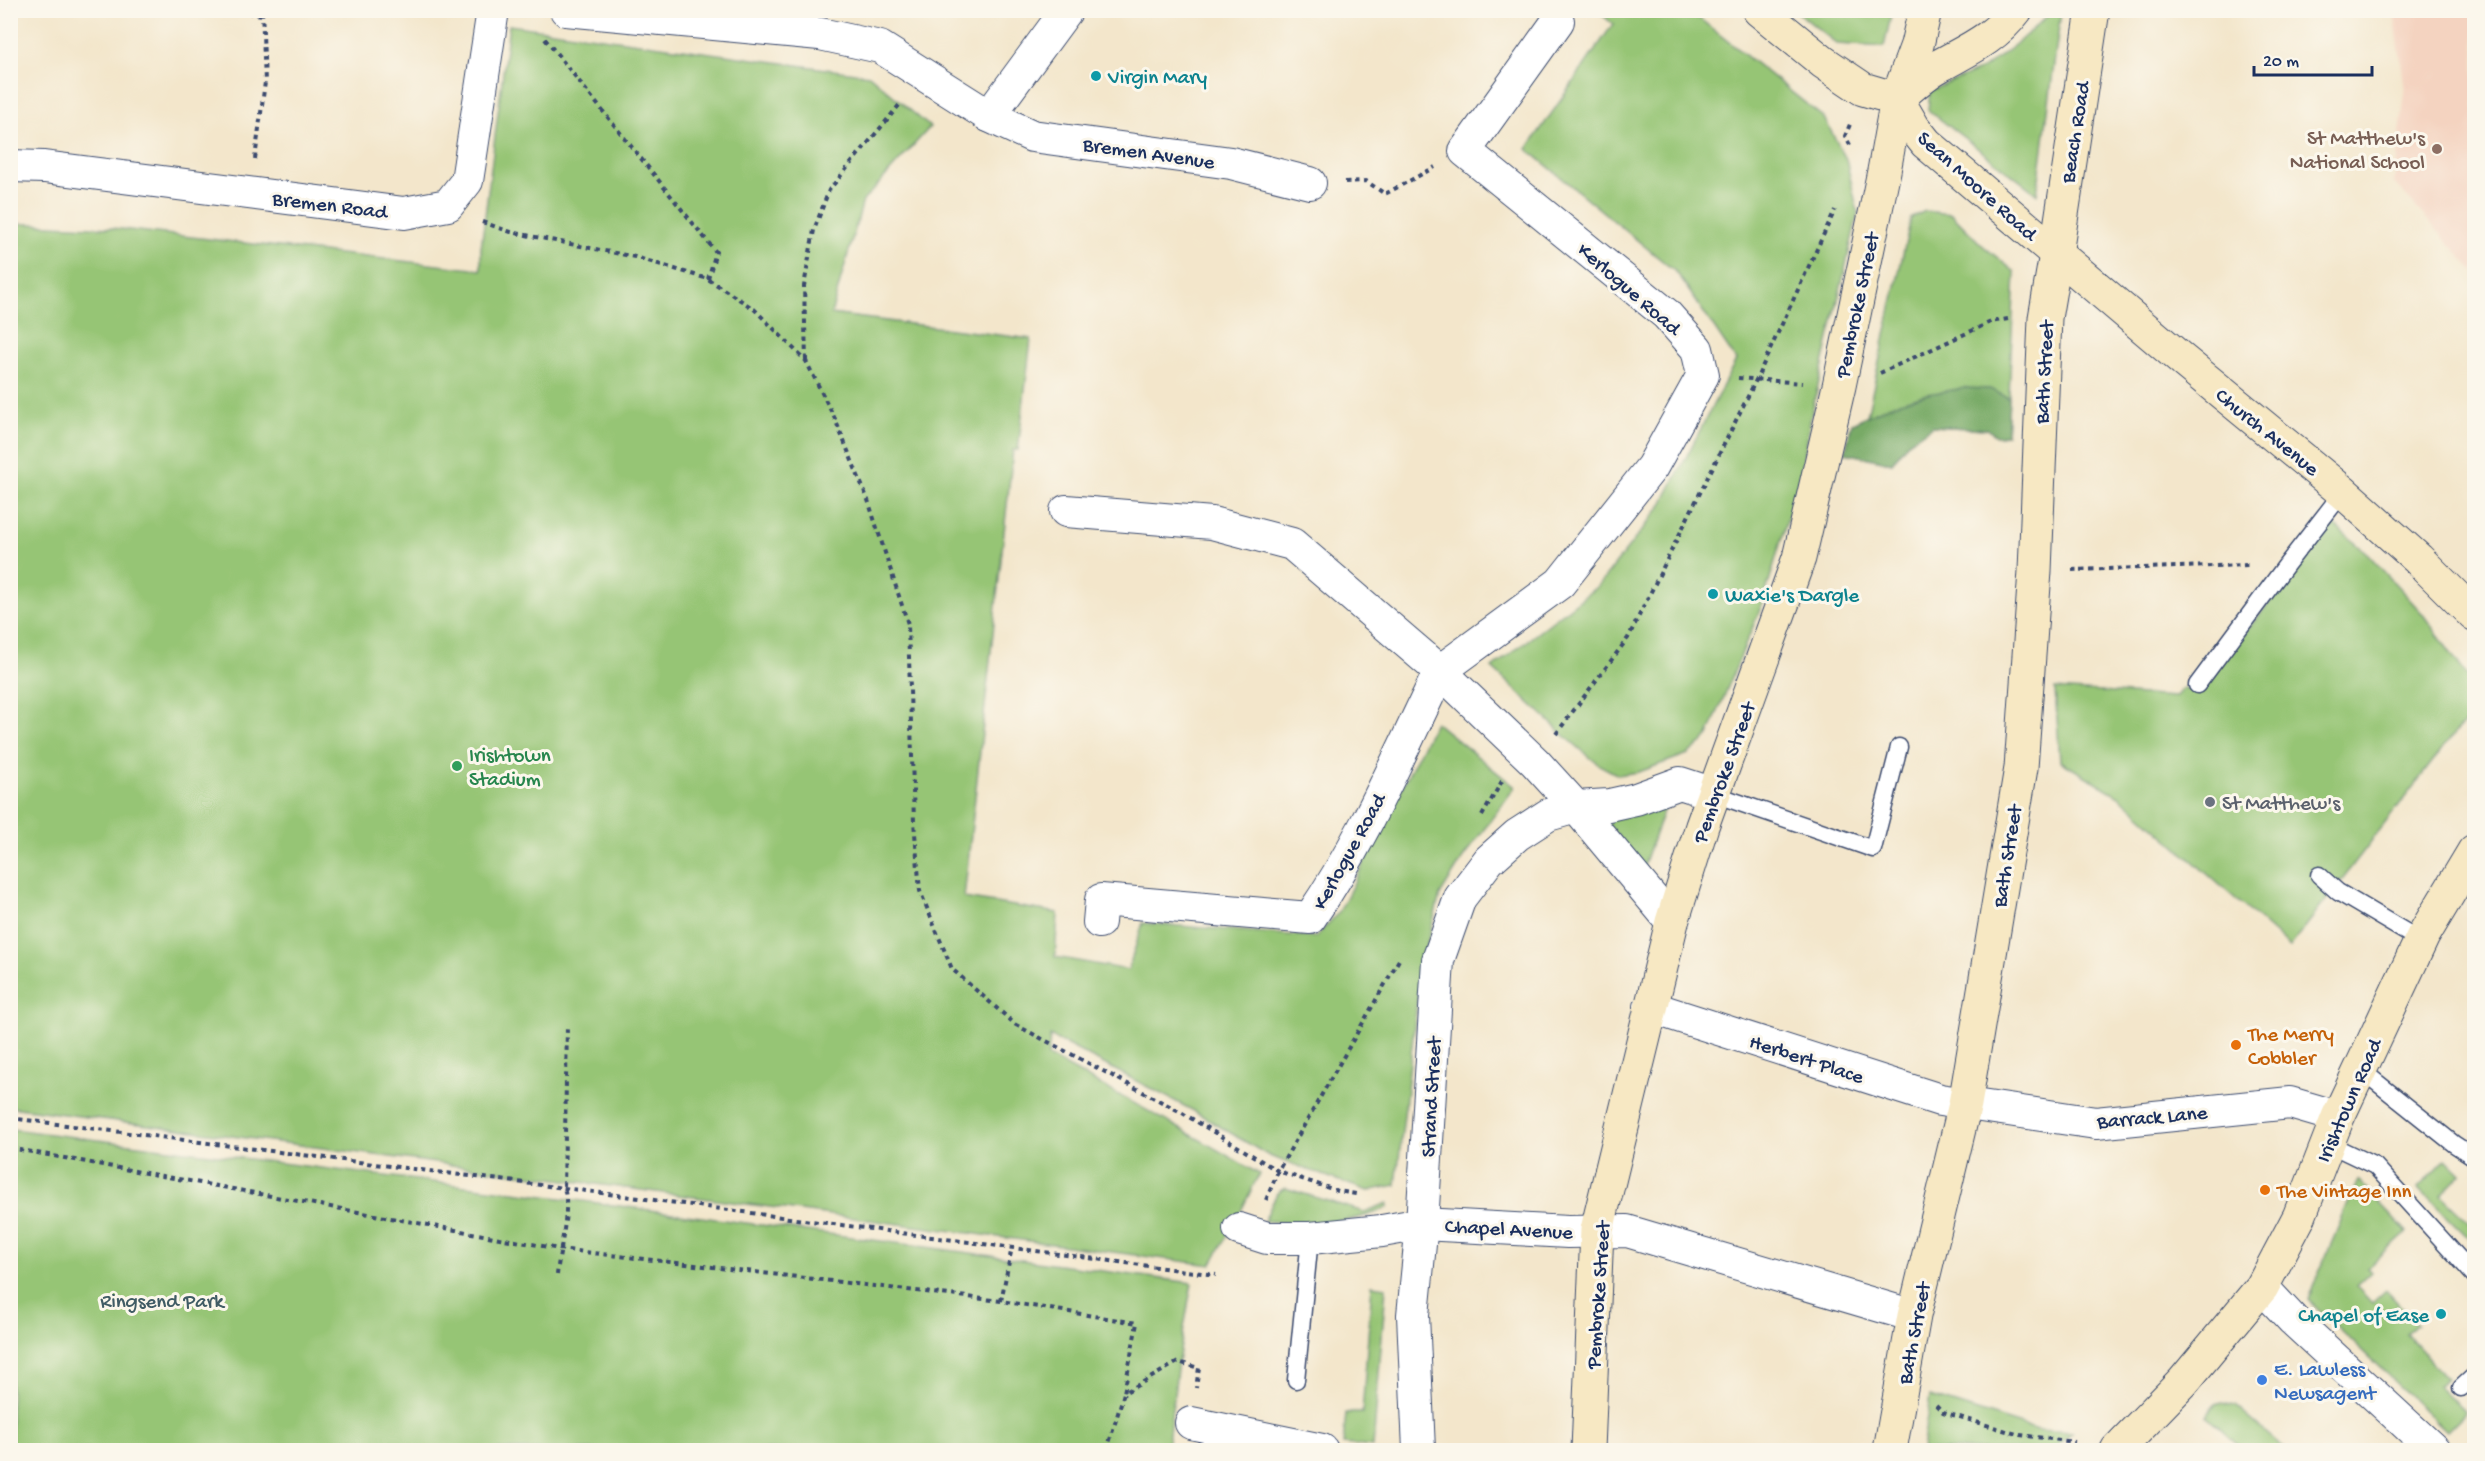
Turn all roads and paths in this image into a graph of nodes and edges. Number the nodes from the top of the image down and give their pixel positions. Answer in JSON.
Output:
{"nodes":[{"id":1,"x":230,"y":10,"type":"edge"},
{"id":2,"x":493,"y":10,"type":"edge"},
{"id":3,"x":1067,"y":10,"type":"edge"},
{"id":4,"x":1760,"y":10,"type":"edge"},
{"id":5,"x":1925,"y":10,"type":"edge"},
{"id":6,"x":2016,"y":10,"type":"edge"},
{"id":7,"x":2093,"y":10,"type":"edge"},
{"id":8,"x":262,"y":13,"type":"edge"},
{"id":9,"x":556,"y":21,"type":"edge"},
{"id":10,"x":1558,"y":21,"type":"dead end"},
{"id":11,"x":923,"y":74,"type":"junction"},
{"id":12,"x":1897,"y":99,"type":"junction"},
{"id":13,"x":989,"y":116,"type":"junction"},
{"id":14,"x":1465,"y":151,"type":"junction"},
{"id":15,"x":10,"y":166,"type":"edge"},
{"id":16,"x":1310,"y":183,"type":"joint"},
{"id":17,"x":250,"y":194,"type":"junction"},
{"id":18,"x":448,"y":205,"type":"junction"},
{"id":19,"x":1836,"y":209,"type":"dead end"},
{"id":20,"x":2056,"y":254,"type":"junction"},
{"id":21,"x":708,"y":279,"type":"junction"},
{"id":22,"x":2012,"y":318,"type":"dead end"},
{"id":23,"x":806,"y":361,"type":"junction"},
{"id":24,"x":1746,"y":379,"type":"dead end"},
{"id":25,"x":1755,"y":380,"type":"junction"},
{"id":26,"x":1839,"y":386,"type":"junction"},
{"id":27,"x":2343,"y":492,"type":"junction"},
{"id":28,"x":1066,"y":512,"type":"dead end"},
{"id":29,"x":2287,"y":564,"type":"junction"},
{"id":30,"x":2035,"y":571,"type":"junction"},
{"id":31,"x":2475,"y":615,"type":"edge"},
{"id":32,"x":1440,"y":671,"type":"junction"},
{"id":33,"x":2197,"y":685,"type":"dead end"},
{"id":34,"x":1899,"y":747,"type":"dead end"},
{"id":35,"x":1535,"y":762,"type":"junction"},
{"id":36,"x":1714,"y":794,"type":"junction"},
{"id":37,"x":1576,"y":807,"type":"junction"},
{"id":38,"x":1479,"y":819,"type":"dead end"},
{"id":39,"x":2475,"y":851,"type":"edge"},
{"id":40,"x":2319,"y":874,"type":"dead end"},
{"id":41,"x":2462,"y":890,"type":"edge"},
{"id":42,"x":1099,"y":922,"type":"dead end"},
{"id":43,"x":1672,"y":922,"type":"junction"},
{"id":44,"x":2421,"y":941,"type":"junction"},
{"id":45,"x":1403,"y":954,"type":"dead end"},
{"id":46,"x":1650,"y":1007,"type":"junction"},
{"id":47,"x":567,"y":1027,"type":"dead end"},
{"id":48,"x":2360,"y":1069,"type":"junction"},
{"id":49,"x":1965,"y":1104,"type":"junction"},
{"id":50,"x":10,"y":1118,"type":"edge"},
{"id":51,"x":2332,"y":1130,"type":"junction"},
{"id":52,"x":10,"y":1148,"type":"edge"},
{"id":53,"x":2475,"y":1157,"type":"edge"},
{"id":54,"x":1278,"y":1171,"type":"junction"},
{"id":55,"x":564,"y":1188,"type":"junction"},
{"id":56,"x":1358,"y":1195,"type":"dead end"},
{"id":57,"x":1422,"y":1224,"type":"junction"},
{"id":58,"x":1241,"y":1230,"type":"joint"},
{"id":59,"x":1597,"y":1230,"type":"junction"},
{"id":60,"x":1310,"y":1238,"type":"junction"},
{"id":61,"x":1012,"y":1247,"type":"junction"},
{"id":62,"x":559,"y":1249,"type":"junction"},
{"id":63,"x":557,"y":1275,"type":"dead end"},
{"id":64,"x":1216,"y":1275,"type":"dead end"},
{"id":65,"x":2475,"y":1275,"type":"edge"},
{"id":66,"x":2262,"y":1287,"type":"junction"},
{"id":67,"x":1001,"y":1301,"type":"junction"},
{"id":68,"x":1914,"y":1316,"type":"junction"},
{"id":69,"x":1199,"y":1368,"type":"dead end"},
{"id":70,"x":2475,"y":1376,"type":"edge"},
{"id":71,"x":1296,"y":1380,"type":"dead end"},
{"id":72,"x":2461,"y":1388,"type":"dead end"},
{"id":73,"x":1124,"y":1393,"type":"junction"},
{"id":74,"x":1931,"y":1400,"type":"dead end"},
{"id":75,"x":1191,"y":1423,"type":"dead end"},
{"id":76,"x":2075,"y":1442,"type":"dead end"},
{"id":77,"x":1107,"y":1450,"type":"edge"},
{"id":78,"x":1322,"y":1450,"type":"edge"},
{"id":79,"x":1419,"y":1450,"type":"edge"},
{"id":80,"x":1588,"y":1450,"type":"edge"},
{"id":81,"x":1890,"y":1450,"type":"edge"},
{"id":82,"x":2117,"y":1450,"type":"edge"},
{"id":83,"x":2434,"y":1450,"type":"edge"}],
"edges":[{"from":1,"to":8,"type":"path"},
{"from":2,"to":18,"type":"street"},
{"from":3,"to":13,"type":"street"},
{"from":4,"to":12,"type":"main road"},
{"from":5,"to":12,"type":"main road"},
{"from":6,"to":12,"type":"main road"},
{"from":7,"to":20,"type":"main road","name":"Beach Road"},
{"from":8,"to":17,"type":"path"},
{"from":9,"to":11,"type":"street","name":"Bremen Avenue"},
{"from":9,"to":21,"type":"path"},
{"from":10,"to":14,"type":"street"},
{"from":11,"to":13,"type":"street","name":"Bremen Avenue"},
{"from":11,"to":23,"type":"path"},
{"from":12,"to":20,"type":"main road","name":"Sean Moore Road"},
{"from":12,"to":26,"type":"main road","name":"Pembroke Street"},
{"from":13,"to":16,"type":"street","name":"Bremen Avenue"},
{"from":14,"to":16,"type":"path"},
{"from":14,"to":32,"type":"street","name":"Kerlogue Road"},
{"from":15,"to":17,"type":"street","name":"Bremen Road"},
{"from":17,"to":18,"type":"street","name":"Bremen Road"},
{"from":18,"to":21,"type":"path"},
{"from":19,"to":25,"type":"path"},
{"from":20,"to":27,"type":"main road","name":"Church Avenue"},
{"from":20,"to":30,"type":"main road","name":"Bath Street"},
{"from":21,"to":23,"type":"path"},
{"from":22,"to":26,"type":"path"},
{"from":23,"to":54,"type":"path"},
{"from":24,"to":25,"type":"path"},
{"from":25,"to":26,"type":"path"},
{"from":25,"to":35,"type":"path"},
{"from":26,"to":36,"type":"main road","name":"Pembroke Street"},
{"from":27,"to":29,"type":"lane"},
{"from":27,"to":31,"type":"main road","name":"Church Avenue"},
{"from":28,"to":32,"type":"street"},
{"from":29,"to":30,"type":"path"},
{"from":29,"to":33,"type":"lane"},
{"from":30,"to":49,"type":"main road","name":"Bath Street"},
{"from":32,"to":35,"type":"street"},
{"from":32,"to":42,"type":"street","name":"Kerlogue Road"},
{"from":34,"to":36,"type":"lane"},
{"from":35,"to":37,"type":"street"},
{"from":35,"to":38,"type":"path"},
{"from":36,"to":37,"type":"street"},
{"from":36,"to":43,"type":"main road","name":"Pembroke Street"},
{"from":37,"to":43,"type":"street"},
{"from":37,"to":57,"type":"street","name":"Strand Street"},
{"from":39,"to":41,"type":"main road","name":"Irishtown Road"},
{"from":40,"to":44,"type":"lane"},
{"from":41,"to":44,"type":"main road","name":"Irishtown Road"},
{"from":43,"to":46,"type":"main road","name":"Pembroke Street"},
{"from":44,"to":48,"type":"main road","name":"Irishtown Road"},
{"from":45,"to":54,"type":"path"},
{"from":46,"to":49,"type":"street","name":"Herbert Place"},
{"from":46,"to":59,"type":"main road","name":"Pembroke Street"},
{"from":47,"to":55,"type":"path"},
{"from":48,"to":51,"type":"main road","name":"Irishtown Road"},
{"from":48,"to":53,"type":"lane"},
{"from":49,"to":51,"type":"street","name":"Barrack Lane"},
{"from":49,"to":68,"type":"main road","name":"Bath Street"},
{"from":50,"to":55,"type":"path"},
{"from":51,"to":65,"type":"lane"},
{"from":51,"to":66,"type":"main road","name":"Irishtown Road"},
{"from":52,"to":62,"type":"path"},
{"from":54,"to":56,"type":"path"},
{"from":54,"to":58,"type":"path"},
{"from":55,"to":61,"type":"path"},
{"from":55,"to":62,"type":"path"},
{"from":57,"to":59,"type":"street","name":"Chapel Avenue"},
{"from":57,"to":60,"type":"street","name":"Chapel Avenue"},
{"from":57,"to":79,"type":"street","name":"Strand Street"},
{"from":58,"to":60,"type":"street","name":"Chapel Avenue"},
{"from":59,"to":68,"type":"street","name":"Chapel Avenue"},
{"from":59,"to":80,"type":"main road","name":"Pembroke Street"},
{"from":60,"to":71,"type":"lane"},
{"from":61,"to":64,"type":"path"},
{"from":61,"to":67,"type":"path"},
{"from":62,"to":63,"type":"path"},
{"from":62,"to":67,"type":"path"},
{"from":66,"to":82,"type":"main road","name":"Irishtown Road"},
{"from":66,"to":83,"type":"street"},
{"from":67,"to":73,"type":"path"},
{"from":68,"to":81,"type":"main road","name":"Bath Street"},
{"from":69,"to":73,"type":"path"},
{"from":70,"to":72,"type":"lane"},
{"from":73,"to":77,"type":"path"},
{"from":74,"to":76,"type":"path"},
{"from":75,"to":78,"type":"street"}]}
